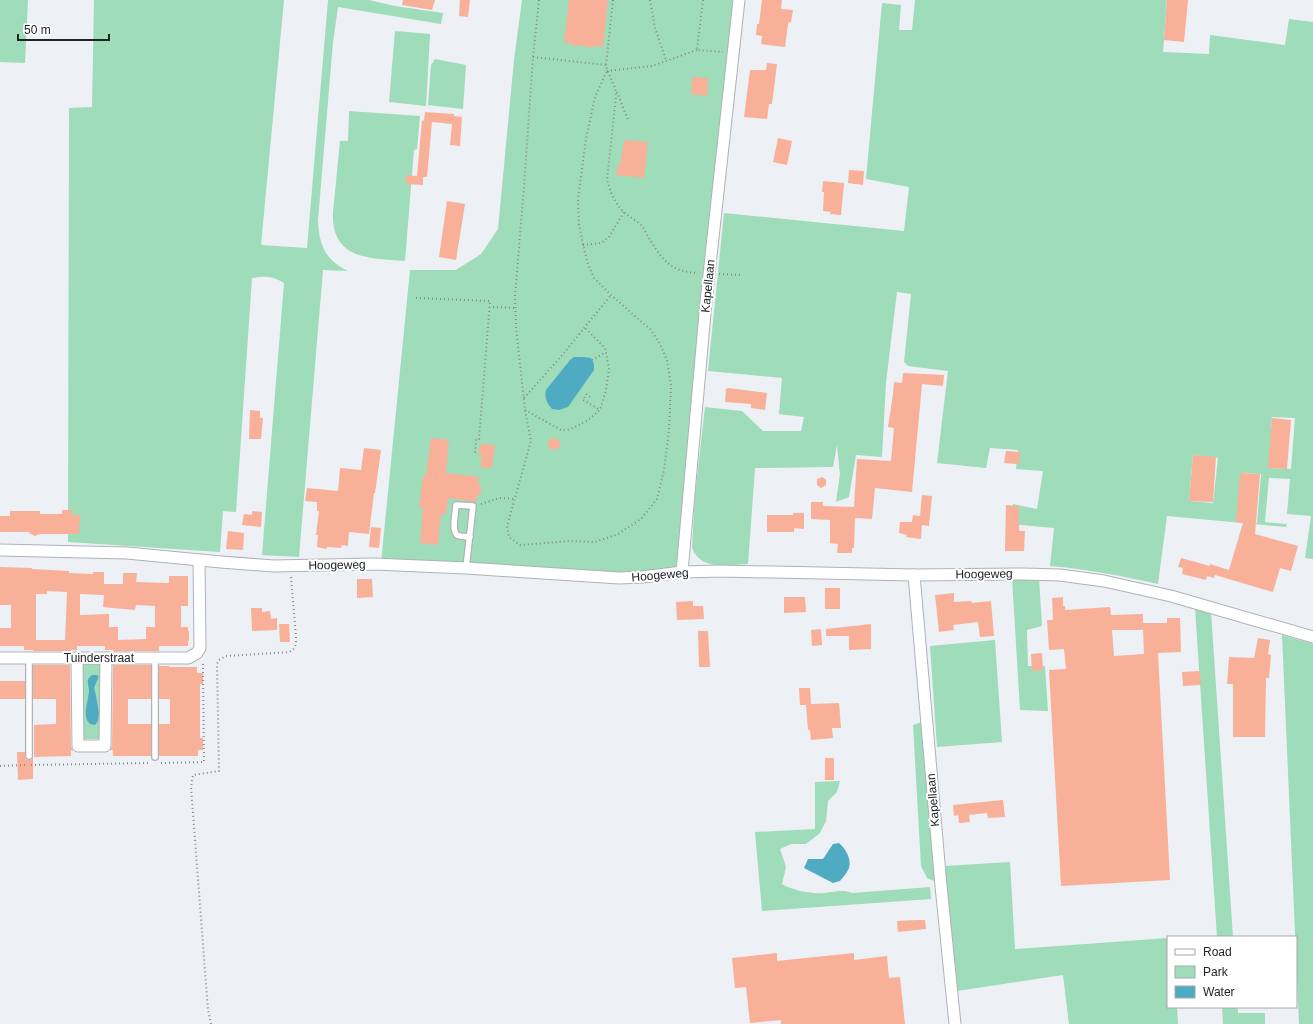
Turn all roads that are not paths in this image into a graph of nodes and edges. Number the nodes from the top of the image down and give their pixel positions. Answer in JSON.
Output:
{"nodes":[{"id":1,"x":739,"y":0,"type":"edge"},
{"id":2,"x":470,"y":537,"type":"junction"},
{"id":3,"x":0,"y":550,"type":"edge"},
{"id":4,"x":199,"y":560,"type":"junction"},
{"id":5,"x":466,"y":568,"type":"junction"},
{"id":6,"x":682,"y":572,"type":"junction"},
{"id":7,"x":914,"y":575,"type":"junction"},
{"id":8,"x":1313,"y":637,"type":"edge"},
{"id":9,"x":0,"y":658,"type":"edge"},
{"id":10,"x":29,"y":658,"type":"junction"},
{"id":11,"x":77,"y":658,"type":"junction"},
{"id":12,"x":106,"y":658,"type":"junction"},
{"id":13,"x":155,"y":658,"type":"junction"},
{"id":14,"x":28,"y":756,"type":"dead end"},
{"id":15,"x":155,"y":757,"type":"dead end"},
{"id":16,"x":955,"y":1024,"type":"edge"}],
"edges":[{"from":1,"to":6,"type":"street","name":"Kapellaan"},
{"from":2,"to":2,"type":"lane"},
{"from":2,"to":5,"type":"lane"},
{"from":3,"to":4,"type":"street","name":"Hoogeweg"},
{"from":4,"to":5,"type":"street","name":"Hoogeweg"},
{"from":4,"to":13,"type":"street","name":"Tuinderstraat"},
{"from":5,"to":6,"type":"street","name":"Hoogeweg"},
{"from":6,"to":7,"type":"street","name":"Hoogeweg"},
{"from":7,"to":8,"type":"street","name":"Hoogeweg"},
{"from":7,"to":16,"type":"street","name":"Kapellaan"},
{"from":9,"to":10,"type":"street","name":"Tuinderstraat"},
{"from":10,"to":11,"type":"street","name":"Tuinderstraat"},
{"from":10,"to":14,"type":"lane"},
{"from":11,"to":12,"type":"street","name":"Tuinderstraat"},
{"from":11,"to":12,"type":"street"},
{"from":12,"to":13,"type":"street","name":"Tuinderstraat"},
{"from":13,"to":15,"type":"lane"}]}
